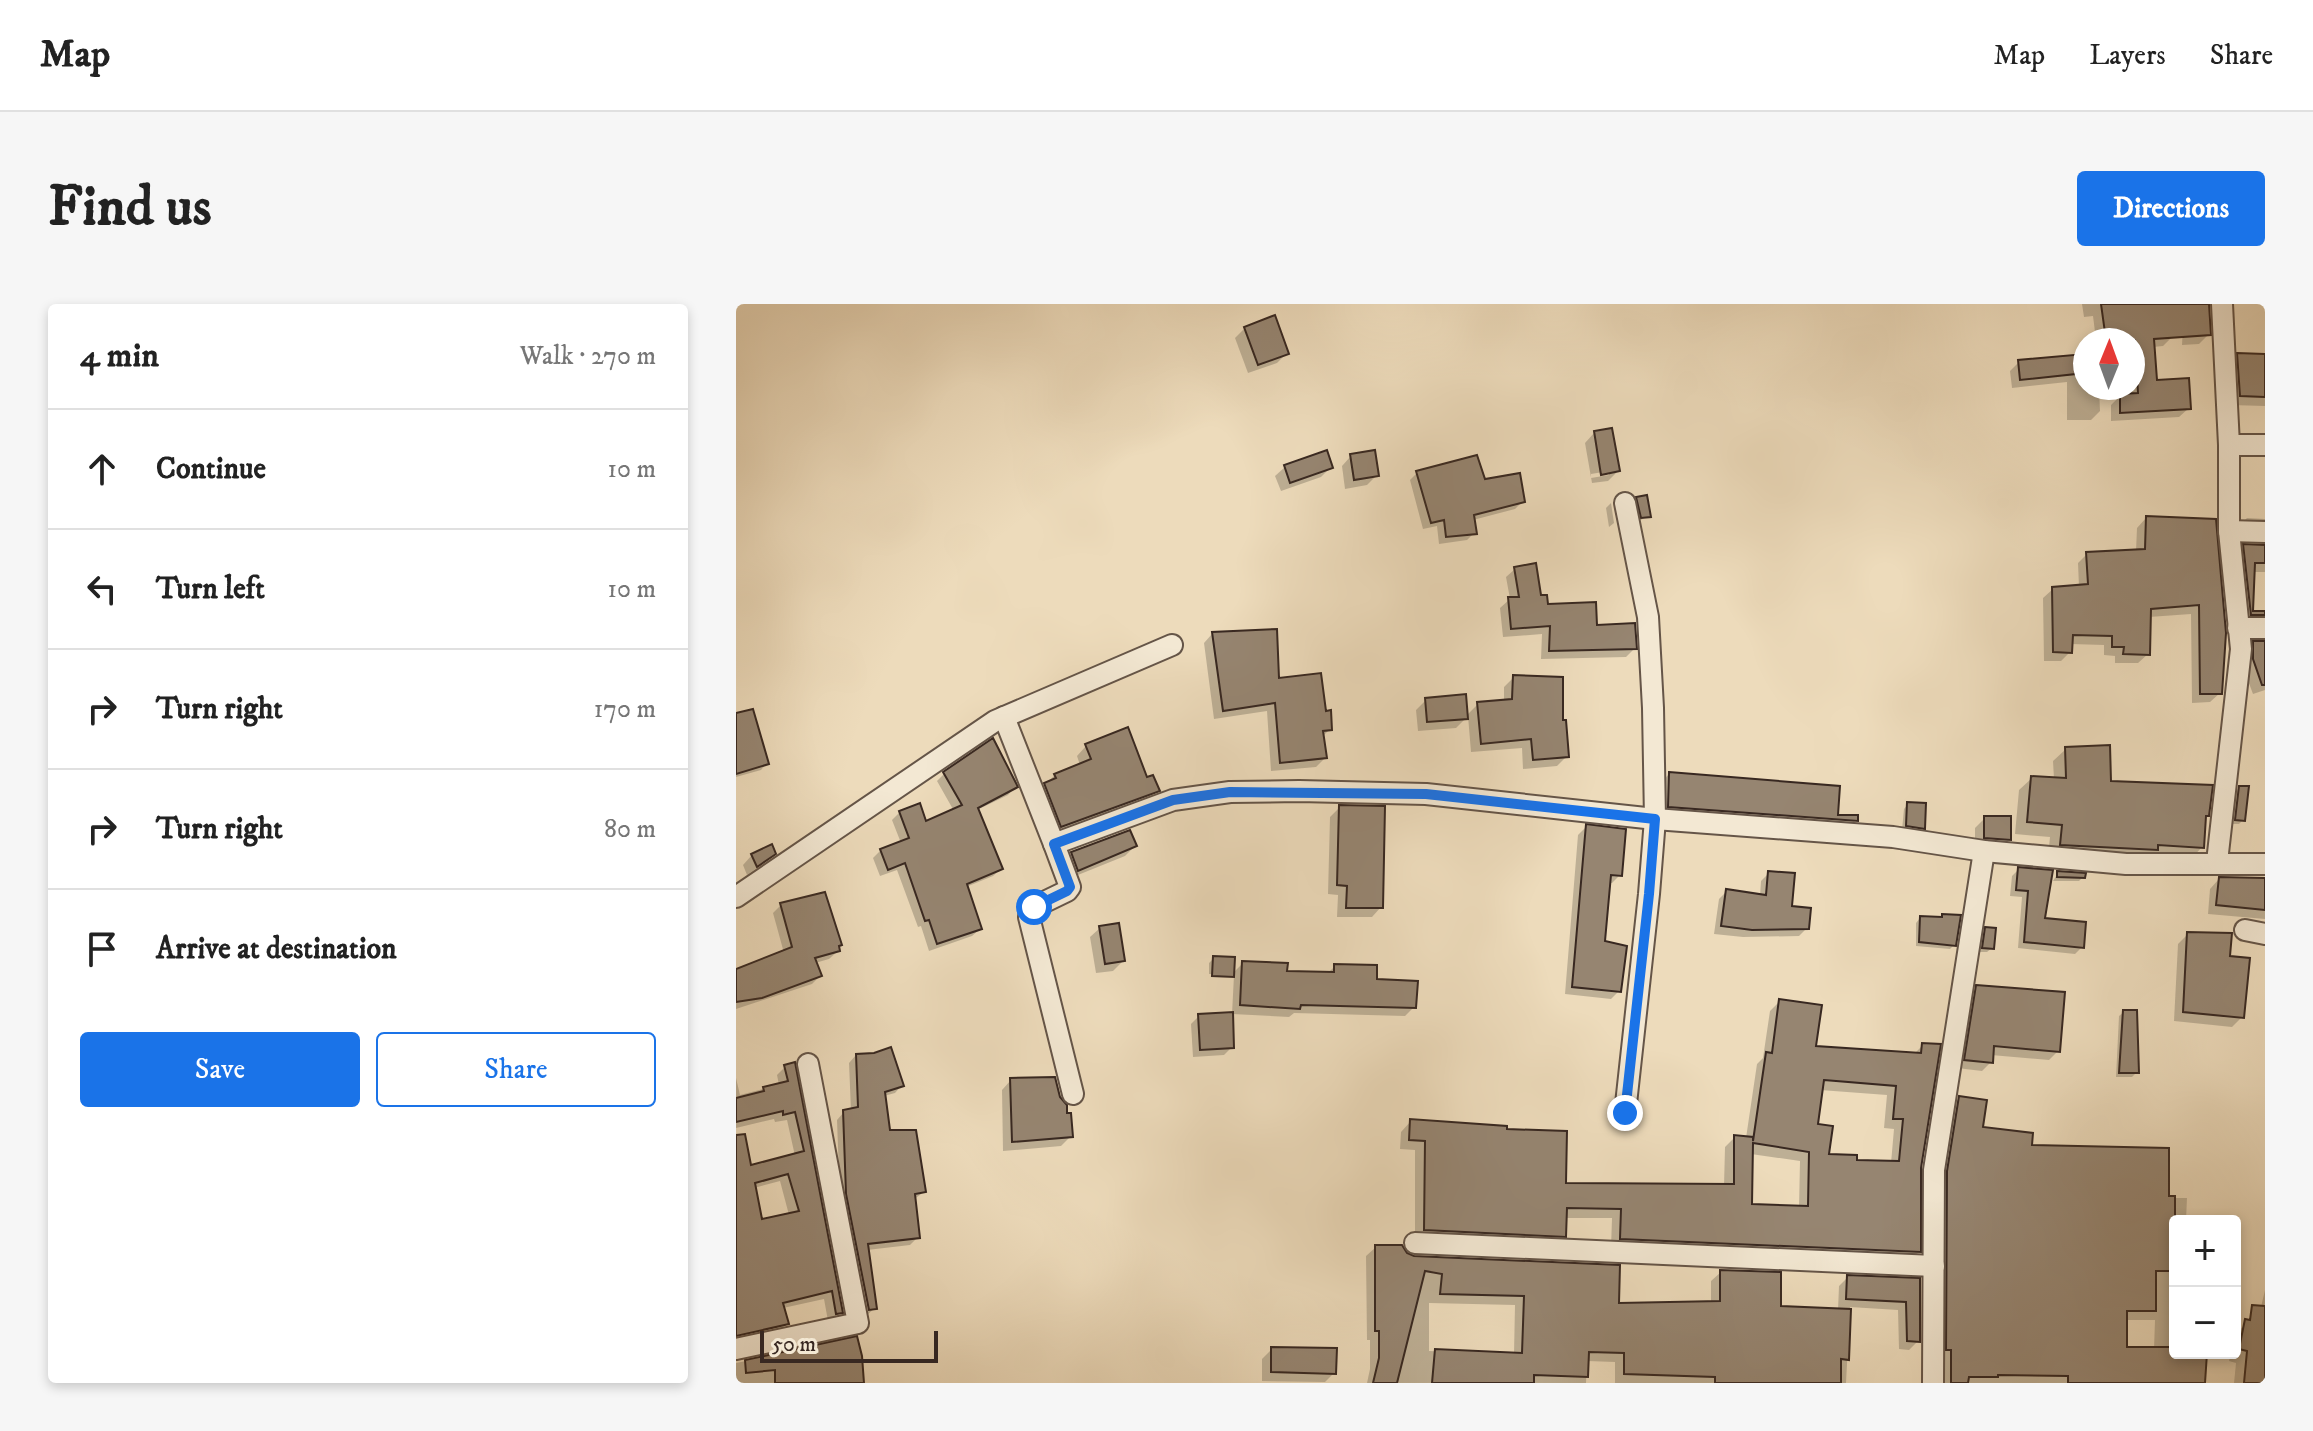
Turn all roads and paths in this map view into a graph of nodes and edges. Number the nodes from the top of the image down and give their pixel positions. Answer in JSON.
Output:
{"nodes":[{"id":1,"x":2222,"y":304,"type":"edge"},
{"id":2,"x":2229,"y":445,"type":"junction"},
{"id":3,"x":2265,"y":445,"type":"edge"},
{"id":4,"x":1625,"y":503,"type":"dead end"},
{"id":5,"x":2229,"y":531,"type":"junction"},
{"id":6,"x":2265,"y":532,"type":"edge"},
{"id":7,"x":2238,"y":628,"type":"junction"},
{"id":8,"x":2265,"y":628,"type":"edge"},
{"id":9,"x":1172,"y":645,"type":"dead end"},
{"id":10,"x":1004,"y":717,"type":"junction"},
{"id":11,"x":1655,"y":819,"type":"junction"},
{"id":12,"x":1054,"y":844,"type":"junction"},
{"id":13,"x":1984,"y":851,"type":"junction"},
{"id":14,"x":2217,"y":862,"type":"junction"},
{"id":15,"x":2265,"y":864,"type":"edge"},
{"id":16,"x":736,"y":897,"type":"edge"},
{"id":17,"x":808,"y":1064,"type":"dead end"},
{"id":18,"x":1073,"y":1094,"type":"dead end"},
{"id":19,"x":1625,"y":1113,"type":"dead end"},
{"id":20,"x":1415,"y":1243,"type":"dead end"},
{"id":21,"x":1934,"y":1266,"type":"junction"},
{"id":22,"x":736,"y":1349,"type":"edge"},
{"id":23,"x":1933,"y":1383,"type":"edge"}],
"edges":[{"from":1,"to":2,"type":"street"},
{"from":2,"to":3,"type":"street"},
{"from":2,"to":5,"type":"street"},
{"from":4,"to":11,"type":"street"},
{"from":5,"to":6,"type":"street"},
{"from":5,"to":7,"type":"street"},
{"from":7,"to":8,"type":"street"},
{"from":7,"to":14,"type":"street"},
{"from":9,"to":10,"type":"street"},
{"from":10,"to":12,"type":"street"},
{"from":10,"to":16,"type":"street"},
{"from":11,"to":12,"type":"street"},
{"from":11,"to":13,"type":"street"},
{"from":11,"to":19,"type":"street"},
{"from":12,"to":18,"type":"street"},
{"from":13,"to":14,"type":"street"},
{"from":13,"to":21,"type":"street"},
{"from":14,"to":15,"type":"street"},
{"from":17,"to":22,"type":"street"},
{"from":20,"to":21,"type":"street"},
{"from":21,"to":23,"type":"street"}]}
